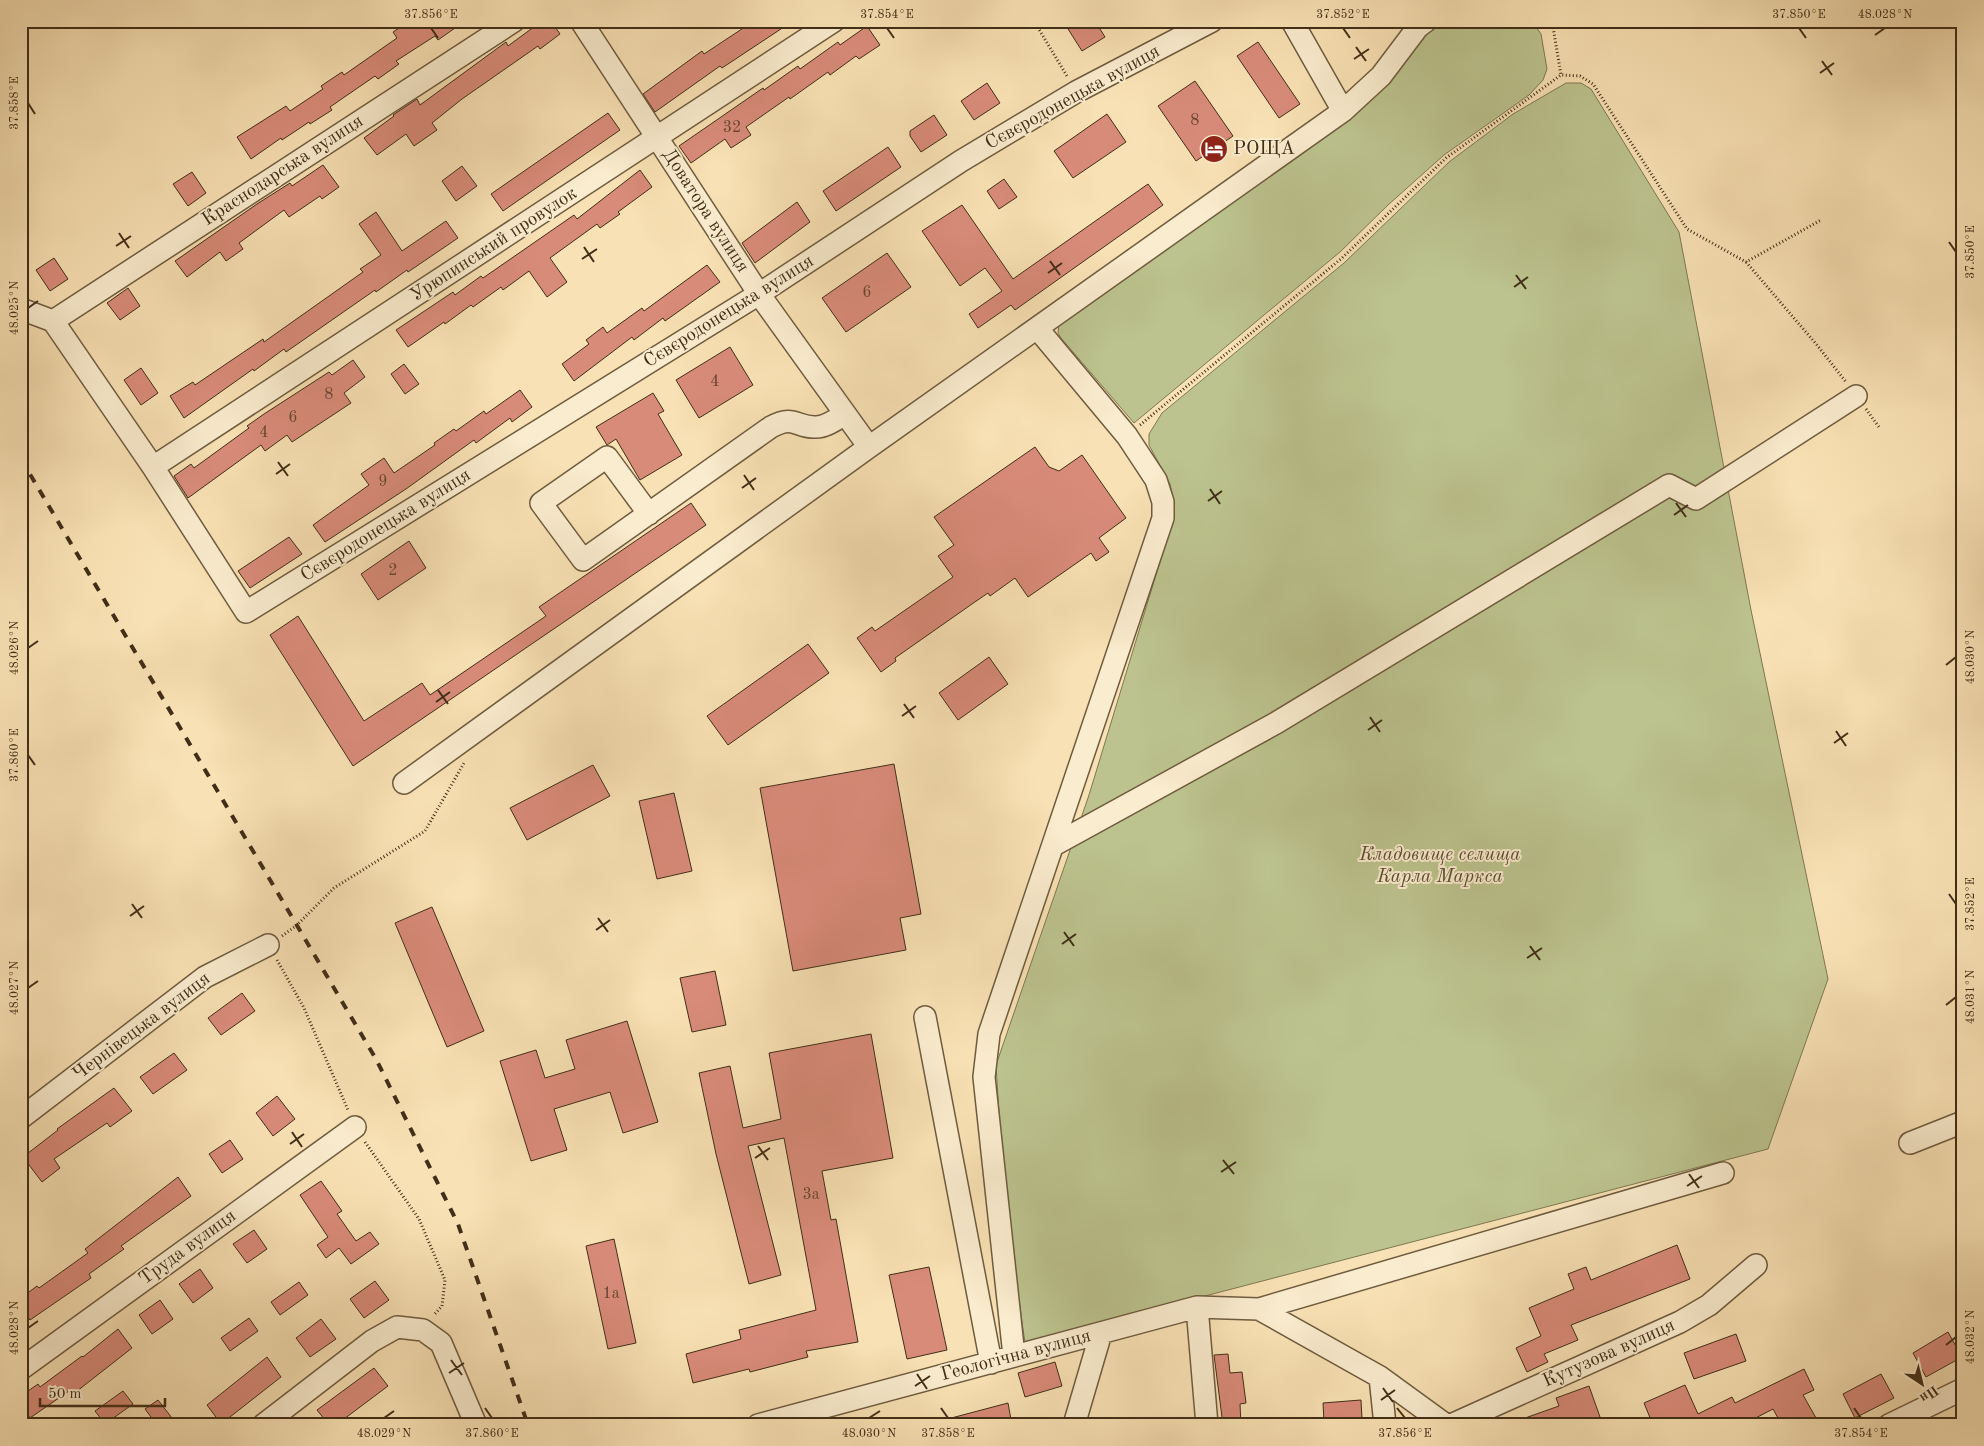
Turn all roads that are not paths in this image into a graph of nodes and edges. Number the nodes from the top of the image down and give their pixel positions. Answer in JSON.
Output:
{"nodes":[{"id":1,"x":514,"y":21,"type":"edge"},
{"id":2,"x":581,"y":21,"type":"edge"},
{"id":3,"x":834,"y":21,"type":"edge"},
{"id":4,"x":1212,"y":21,"type":"edge"},
{"id":5,"x":1292,"y":21,"type":"edge"},
{"id":6,"x":1426,"y":21,"type":"edge"},
{"id":7,"x":1342,"y":111,"type":"junction"},
{"id":8,"x":658,"y":138,"type":"junction"},
{"id":9,"x":759,"y":294,"type":"junction"},
{"id":10,"x":21,"y":309,"type":"edge"},
{"id":11,"x":52,"y":321,"type":"junction"},
{"id":12,"x":1037,"y":328,"type":"junction"},
{"id":13,"x":1856,"y":396,"type":"road end"},
{"id":14,"x":845,"y":414,"type":"junction"},
{"id":15,"x":869,"y":447,"type":"junction"},
{"id":16,"x":153,"y":467,"type":"junction"},
{"id":17,"x":649,"y":514,"type":"junction"},
{"id":18,"x":404,"y":783,"type":"dead end"},
{"id":19,"x":1054,"y":845,"type":"junction"},
{"id":20,"x":268,"y":945,"type":"road end"},
{"id":21,"x":925,"y":1017,"type":"dead end"},
{"id":22,"x":21,"y":1118,"type":"edge"},
{"id":23,"x":1963,"y":1122,"type":"edge"},
{"id":24,"x":356,"y":1127,"type":"dead end"},
{"id":25,"x":1910,"y":1143,"type":"dead end"},
{"id":26,"x":1723,"y":1173,"type":"dead end"},
{"id":27,"x":1756,"y":1266,"type":"dead end"},
{"id":28,"x":1197,"y":1307,"type":"junction"},
{"id":29,"x":1259,"y":1309,"type":"junction"},
{"id":30,"x":1101,"y":1333,"type":"junction"},
{"id":31,"x":1014,"y":1356,"type":"junction"},
{"id":32,"x":991,"y":1363,"type":"junction"},
{"id":33,"x":21,"y":1369,"type":"edge"},
{"id":34,"x":1380,"y":1377,"type":"junction"},
{"id":35,"x":1963,"y":1389,"type":"edge"},
{"id":36,"x":263,"y":1425,"type":"edge"},
{"id":37,"x":476,"y":1425,"type":"edge"},
{"id":38,"x":758,"y":1425,"type":"edge"},
{"id":39,"x":1074,"y":1425,"type":"edge"},
{"id":40,"x":1207,"y":1425,"type":"edge"},
{"id":41,"x":1385,"y":1425,"type":"edge"},
{"id":42,"x":1446,"y":1425,"type":"edge"},
{"id":43,"x":1451,"y":1425,"type":"edge"},
{"id":44,"x":1889,"y":1425,"type":"edge"}],
"edges":[{"from":1,"to":11,"type":"street","name":"Краснодарська вулиця"},
{"from":2,"to":8,"type":"street","name":"Доватора вулиця"},
{"from":3,"to":8,"type":"street","name":"Урюпинський провулок"},
{"from":4,"to":9,"type":"street","name":"Сєвєродонецька вулиця"},
{"from":5,"to":7,"type":"street"},
{"from":6,"to":7,"type":"street"},
{"from":7,"to":12,"type":"street"},
{"from":8,"to":9,"type":"street","name":"Доватора вулиця"},
{"from":8,"to":16,"type":"street","name":"Урюпинський провулок"},
{"from":9,"to":14,"type":"street","name":"Доватора вулиця"},
{"from":9,"to":16,"type":"street","name":"Сєвєродонецька вулиця"},
{"from":10,"to":11,"type":"street"},
{"from":11,"to":16,"type":"street"},
{"from":12,"to":15,"type":"street"},
{"from":12,"to":19,"type":"street"},
{"from":13,"to":19,"type":"street"},
{"from":14,"to":15,"type":"street","name":"Доватора вулиця"},
{"from":14,"to":17,"type":"street"},
{"from":15,"to":18,"type":"street"},
{"from":17,"to":17,"type":"street"},
{"from":19,"to":31,"type":"street"},
{"from":20,"to":22,"type":"street","name":"Чернівецька вулиця"},
{"from":21,"to":32,"type":"street"},
{"from":23,"to":25,"type":"street"},
{"from":24,"to":33,"type":"street","name":"Труда вулиця"},
{"from":26,"to":29,"type":"street"},
{"from":27,"to":43,"type":"street","name":"Кутузова вулиця"},
{"from":28,"to":29,"type":"street","name":"Геологічна вулиця"},
{"from":28,"to":30,"type":"street","name":"Геологічна вулиця"},
{"from":28,"to":40,"type":"street"},
{"from":29,"to":34,"type":"street"},
{"from":30,"to":31,"type":"street","name":"Геологічна вулиця"},
{"from":30,"to":39,"type":"street"},
{"from":31,"to":32,"type":"street","name":"Геологічна вулиця"},
{"from":32,"to":38,"type":"street","name":"Геологічна вулиця"},
{"from":34,"to":41,"type":"street"},
{"from":34,"to":42,"type":"street"},
{"from":35,"to":44,"type":"street"},
{"from":36,"to":37,"type":"street"}]}
